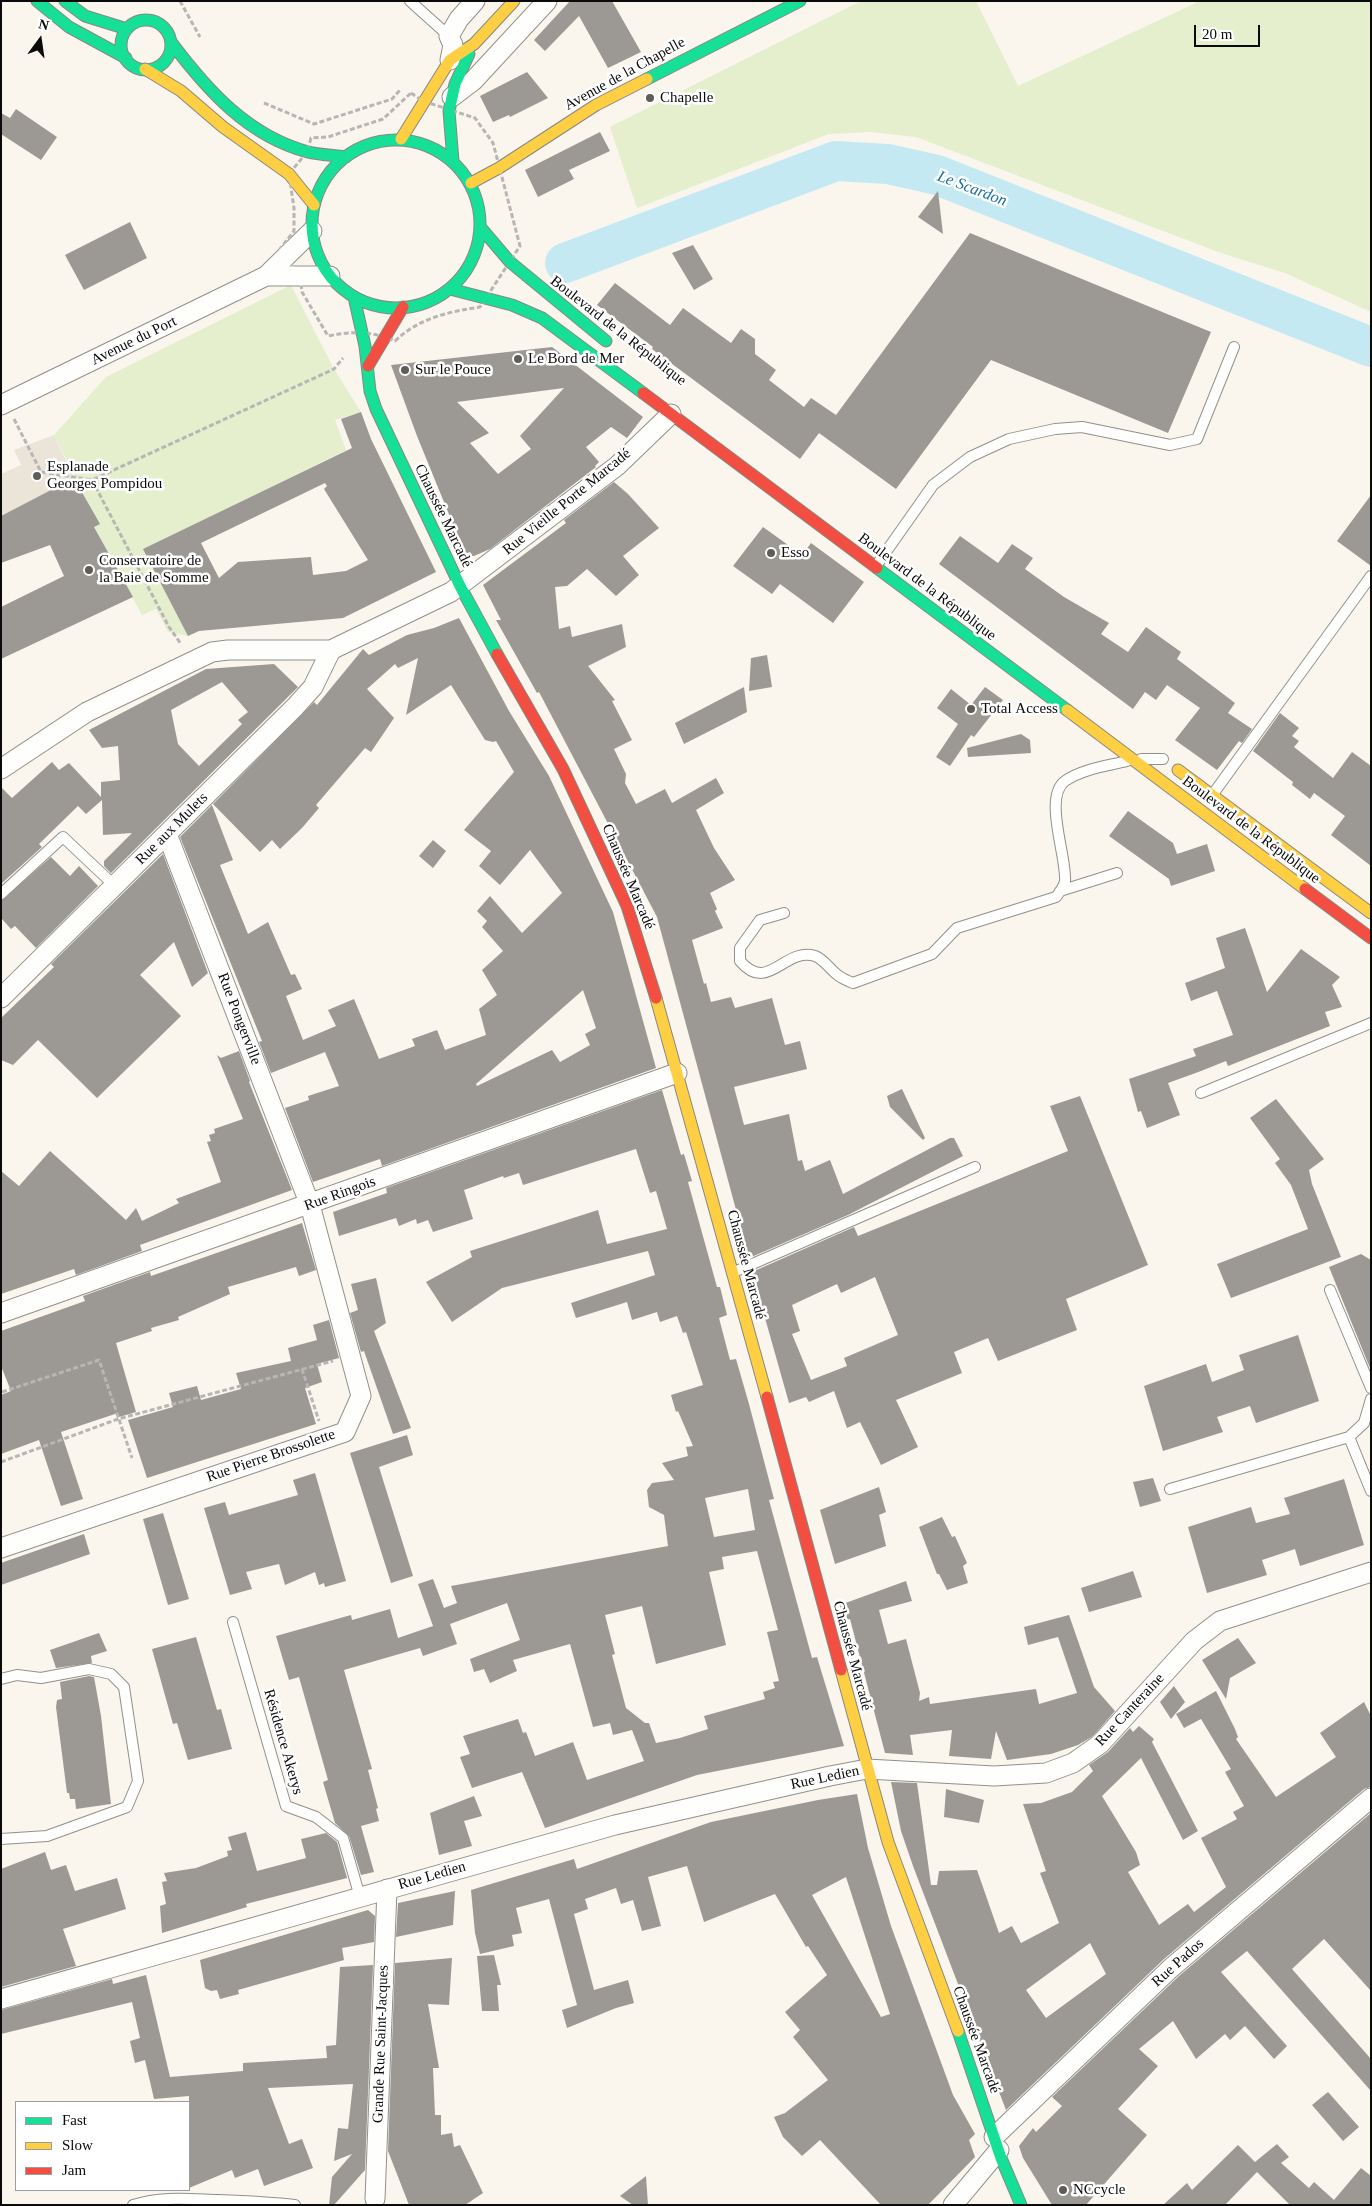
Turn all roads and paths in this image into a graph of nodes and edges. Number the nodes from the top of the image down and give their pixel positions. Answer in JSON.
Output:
{"nodes":[{"id":1,"x":37,"y":1,"type":"edge"},
{"id":2,"x":65,"y":1,"type":"edge"},
{"id":3,"x":180,"y":1,"type":"edge"},
{"id":4,"x":410,"y":1,"type":"edge"},
{"id":5,"x":475,"y":1,"type":"edge"},
{"id":6,"x":514,"y":1,"type":"edge"},
{"id":7,"x":547,"y":1,"type":"edge"},
{"id":8,"x":800,"y":1,"type":"edge"},
{"id":9,"x":136,"y":8,"type":"dead end"},
{"id":10,"x":160,"y":8,"type":"dead end"},
{"id":11,"x":131,"y":26,"type":"junction"},
{"id":12,"x":163,"y":26,"type":"junction"},
{"id":13,"x":449,"y":36,"type":"junction"},
{"id":14,"x":171,"y":42,"type":"junction"},
{"id":15,"x":205,"y":44,"type":"dead end"},
{"id":16,"x":474,"y":44,"type":"junction"},
{"id":17,"x":126,"y":58,"type":"junction"},
{"id":18,"x":450,"y":60,"type":"junction"},
{"id":19,"x":145,"y":69,"type":"junction"},
{"id":20,"x":405,"y":85,"type":"dead end"},
{"id":21,"x":423,"y":101,"type":"junction"},
{"id":22,"x":263,"y":102,"type":"dead end"},
{"id":23,"x":451,"y":104,"type":"junction"},
{"id":24,"x":401,"y":139,"type":"junction"},
{"id":25,"x":307,"y":152,"type":"junction"},
{"id":26,"x":346,"y":157,"type":"junction"},
{"id":27,"x":453,"y":161,"type":"junction"},
{"id":28,"x":499,"y":168,"type":"junction"},
{"id":29,"x":289,"y":174,"type":"junction"},
{"id":30,"x":471,"y":183,"type":"junction"},
{"id":31,"x":314,"y":204,"type":"junction"},
{"id":32,"x":481,"y":228,"type":"junction"},
{"id":33,"x":312,"y":232,"type":"junction"},
{"id":34,"x":286,"y":259,"type":"junction"},
{"id":35,"x":510,"y":262,"type":"junction"},
{"id":36,"x":266,"y":276,"type":"junction"},
{"id":37,"x":300,"y":276,"type":"junction"},
{"id":38,"x":330,"y":276,"type":"junction"},
{"id":39,"x":450,"y":289,"type":"junction"},
{"id":40,"x":354,"y":297,"type":"junction"},
{"id":41,"x":486,"y":298,"type":"junction"},
{"id":42,"x":403,"y":307,"type":"junction"},
{"id":43,"x":360,"y":335,"type":"junction"},
{"id":44,"x":384,"y":336,"type":"junction"},
{"id":45,"x":1234,"y":348,"type":"dead end"},
{"id":46,"x":616,"y":350,"type":"dead end"},
{"id":47,"x":346,"y":354,"type":"dead end"},
{"id":48,"x":368,"y":366,"type":"junction"},
{"id":49,"x":4,"y":404,"type":"edge"},
{"id":50,"x":670,"y":414,"type":"junction"},
{"id":51,"x":92,"y":480,"type":"junction"},
{"id":52,"x":875,"y":567,"type":"junction"},
{"id":53,"x":1371,"y":576,"type":"edge"},
{"id":54,"x":460,"y":586,"type":"junction"},
{"id":55,"x":331,"y":650,"type":"junction"},
{"id":56,"x":193,"y":662,"type":"junction"},
{"id":57,"x":1147,"y":747,"type":"dead end"},
{"id":58,"x":1132,"y":759,"type":"junction"},
{"id":59,"x":1163,"y":759,"type":"junction"},
{"id":60,"x":1,"y":769,"type":"edge"},
{"id":61,"x":1212,"y":795,"type":"junction"},
{"id":62,"x":1200,"y":811,"type":"junction"},
{"id":63,"x":167,"y":834,"type":"junction"},
{"id":64,"x":1116,"y":874,"type":"dead end"},
{"id":65,"x":115,"y":886,"type":"junction"},
{"id":66,"x":1060,"y":891,"type":"junction"},
{"id":67,"x":1,"y":894,"type":"edge"},
{"id":68,"x":784,"y":913,"type":"dead end"},
{"id":69,"x":1371,"y":913,"type":"edge"},
{"id":70,"x":1371,"y":938,"type":"edge"},
{"id":71,"x":1,"y":998,"type":"edge"},
{"id":72,"x":1371,"y":1023,"type":"edge"},
{"id":73,"x":678,"y":1073,"type":"junction"},
{"id":74,"x":1201,"y":1093,"type":"dead end"},
{"id":75,"x":976,"y":1168,"type":"dead end"},
{"id":76,"x":310,"y":1205,"type":"junction"},
{"id":77,"x":733,"y":1272,"type":"junction"},
{"id":78,"x":1330,"y":1290,"type":"dead end"},
{"id":79,"x":1,"y":1313,"type":"edge"},
{"id":80,"x":351,"y":1356,"type":"junction"},
{"id":81,"x":302,"y":1370,"type":"junction"},
{"id":82,"x":1371,"y":1388,"type":"edge"},
{"id":83,"x":2,"y":1392,"type":"edge"},
{"id":84,"x":1371,"y":1399,"type":"edge"},
{"id":85,"x":118,"y":1419,"type":"junction"},
{"id":86,"x":1349,"y":1437,"type":"junction"},
{"id":87,"x":325,"y":1438,"type":"junction"},
{"id":88,"x":132,"y":1458,"type":"dead end"},
{"id":89,"x":1,"y":1462,"type":"edge"},
{"id":90,"x":1170,"y":1490,"type":"dead end"},
{"id":91,"x":1371,"y":1491,"type":"edge"},
{"id":92,"x":1,"y":1548,"type":"edge"},
{"id":93,"x":1371,"y":1572,"type":"edge"},
{"id":94,"x":233,"y":1622,"type":"dead end"},
{"id":95,"x":1,"y":1679,"type":"edge"},
{"id":96,"x":867,"y":1769,"type":"junction"},
{"id":97,"x":1371,"y":1798,"type":"edge"},
{"id":98,"x":1,"y":1839,"type":"edge"},
{"id":99,"x":387,"y":1889,"type":"junction"},
{"id":100,"x":360,"y":1897,"type":"junction"},
{"id":101,"x":1,"y":1999,"type":"edge"},
{"id":102,"x":996,"y":2144,"type":"junction"},
{"id":103,"x":374,"y":2203,"type":"edge"},
{"id":104,"x":133,"y":2205,"type":"edge"},
{"id":105,"x":295,"y":2205,"type":"edge"},
{"id":106,"x":953,"y":2205,"type":"edge"},
{"id":107,"x":1021,"y":2205,"type":"edge"}],
"edges":[{"from":1,"to":17,"type":"main road"},
{"from":2,"to":11,"type":"main road"},
{"from":3,"to":15,"type":"path"},
{"from":4,"to":13,"type":"lane"},
{"from":5,"to":13,"type":"street"},
{"from":6,"to":16,"type":"main road"},
{"from":7,"to":23,"type":"street"},
{"from":8,"to":28,"type":"main road","name":"Avenue de la Chapelle"},
{"from":9,"to":11,"type":"main road"},
{"from":10,"to":12,"type":"main road"},
{"from":11,"to":12,"type":"main road"},
{"from":11,"to":17,"type":"main road"},
{"from":12,"to":14,"type":"main road"},
{"from":13,"to":18,"type":"street"},
{"from":14,"to":19,"type":"main road"},
{"from":14,"to":25,"type":"main road"},
{"from":16,"to":18,"type":"main road"},
{"from":16,"to":23,"type":"main road"},
{"from":17,"to":19,"type":"main road"},
{"from":18,"to":21,"type":"main road"},
{"from":19,"to":29,"type":"main road"},
{"from":20,"to":22,"type":"path"},
{"from":21,"to":23,"type":"path"},
{"from":21,"to":24,"type":"main road"},
{"from":21,"to":25,"type":"path"},
{"from":23,"to":27,"type":"main road"},
{"from":23,"to":28,"type":"path"},
{"from":24,"to":26,"type":"main road"},
{"from":24,"to":27,"type":"main road"},
{"from":25,"to":26,"type":"main road"},
{"from":25,"to":29,"type":"path"},
{"from":26,"to":31,"type":"main road"},
{"from":27,"to":30,"type":"main road"},
{"from":28,"to":30,"type":"main road","name":"Avenue de la Chapelle"},
{"from":28,"to":35,"type":"path"},
{"from":29,"to":31,"type":"main road"},
{"from":29,"to":34,"type":"path"},
{"from":30,"to":32,"type":"main road"},
{"from":31,"to":33,"type":"main road"},
{"from":32,"to":35,"type":"main road","name":"Boulevard de la République"},
{"from":32,"to":39,"type":"main road"},
{"from":33,"to":34,"type":"street","name":"Avenue du Port"},
{"from":33,"to":38,"type":"main road"},
{"from":34,"to":36,"type":"street","name":"Avenue du Port"},
{"from":34,"to":37,"type":"path"},
{"from":35,"to":41,"type":"path"},
{"from":35,"to":46,"type":"main road","name":"Boulevard de la République"},
{"from":36,"to":37,"type":"street","name":"Avenue du Port"},
{"from":36,"to":49,"type":"street","name":"Avenue du Port"},
{"from":37,"to":38,"type":"street","name":"Avenue du Port"},
{"from":37,"to":43,"type":"path"},
{"from":38,"to":40,"type":"main road"},
{"from":39,"to":41,"type":"main road","name":"Boulevard de la République"},
{"from":39,"to":42,"type":"main road"},
{"from":40,"to":42,"type":"main road"},
{"from":40,"to":43,"type":"main road","name":"Chaussée Marcadé"},
{"from":41,"to":44,"type":"path"},
{"from":41,"to":50,"type":"main road","name":"Boulevard de la République"},
{"from":42,"to":44,"type":"main road","name":"Chaussée Marcadé"},
{"from":43,"to":44,"type":"path"},
{"from":43,"to":48,"type":"main road","name":"Chaussée Marcadé"},
{"from":44,"to":48,"type":"main road","name":"Chaussée Marcadé"},
{"from":45,"to":52,"type":"lane"},
{"from":47,"to":51,"type":"path"},
{"from":48,"to":54,"type":"main road","name":"Chaussée Marcadé"},
{"from":49,"to":51,"type":"path"},
{"from":50,"to":52,"type":"main road","name":"Boulevard de la République"},
{"from":50,"to":54,"type":"street","name":"Rue Vieille Porte Marcadé"},
{"from":51,"to":56,"type":"path"},
{"from":52,"to":58,"type":"main road","name":"Boulevard de la République"},
{"from":53,"to":61,"type":"lane"},
{"from":54,"to":55,"type":"street","name":"Rue Vieille Porte Marcadé"},
{"from":54,"to":73,"type":"main road","name":"Chaussée Marcadé"},
{"from":55,"to":56,"type":"street"},
{"from":55,"to":63,"type":"street","name":"Rue aux Mulets"},
{"from":56,"to":60,"type":"street"},
{"from":57,"to":59,"type":"main road","name":"Boulevard de la République"},
{"from":58,"to":59,"type":"lane"},
{"from":58,"to":62,"type":"main road","name":"Boulevard de la République"},
{"from":58,"to":66,"type":"lane"},
{"from":59,"to":61,"type":"main road","name":"Boulevard de la République"},
{"from":61,"to":62,"type":"lane"},
{"from":61,"to":69,"type":"main road","name":"Boulevard de la République"},
{"from":62,"to":70,"type":"main road","name":"Boulevard de la République"},
{"from":63,"to":65,"type":"street","name":"Rue aux Mulets"},
{"from":63,"to":76,"type":"street","name":"Rue Pongerville"},
{"from":64,"to":66,"type":"lane"},
{"from":65,"to":67,"type":"lane"},
{"from":65,"to":71,"type":"street","name":"Rue aux Mulets"},
{"from":66,"to":68,"type":"lane"},
{"from":72,"to":74,"type":"lane"},
{"from":73,"to":76,"type":"street","name":"Rue Ringois"},
{"from":73,"to":77,"type":"main road","name":"Chaussée Marcadé"},
{"from":75,"to":77,"type":"lane"},
{"from":76,"to":79,"type":"street","name":"Rue Ringois"},
{"from":76,"to":80,"type":"street","name":"Rue Pierre Brossolette"},
{"from":77,"to":96,"type":"main road","name":"Chaussée Marcadé"},
{"from":78,"to":82,"type":"lane"},
{"from":80,"to":81,"type":"path"},
{"from":80,"to":87,"type":"street","name":"Rue Pierre Brossolette"},
{"from":81,"to":85,"type":"path"},
{"from":81,"to":87,"type":"path"},
{"from":83,"to":85,"type":"path"},
{"from":84,"to":86,"type":"lane"},
{"from":85,"to":88,"type":"path"},
{"from":85,"to":89,"type":"path"},
{"from":86,"to":90,"type":"lane"},
{"from":86,"to":91,"type":"lane"},
{"from":87,"to":92,"type":"street","name":"Rue Pierre Brossolette"},
{"from":93,"to":96,"type":"street","name":"Rue Canteraine"},
{"from":94,"to":100,"type":"lane","name":"Résidence Akerys"},
{"from":95,"to":98,"type":"lane"},
{"from":96,"to":99,"type":"street","name":"Rue Ledien"},
{"from":96,"to":102,"type":"main road","name":"Chaussée Marcadé"},
{"from":97,"to":102,"type":"street","name":"Rue Pados"},
{"from":99,"to":100,"type":"street","name":"Rue Ledien"},
{"from":99,"to":103,"type":"street","name":"Grande Rue Saint-Jacques"},
{"from":100,"to":101,"type":"street","name":"Rue Ledien"},
{"from":102,"to":106,"type":"street","name":"Rue Pados"},
{"from":102,"to":107,"type":"main road","name":"Chaussée Marcadé"},
{"from":104,"to":105,"type":"lane"}]}
